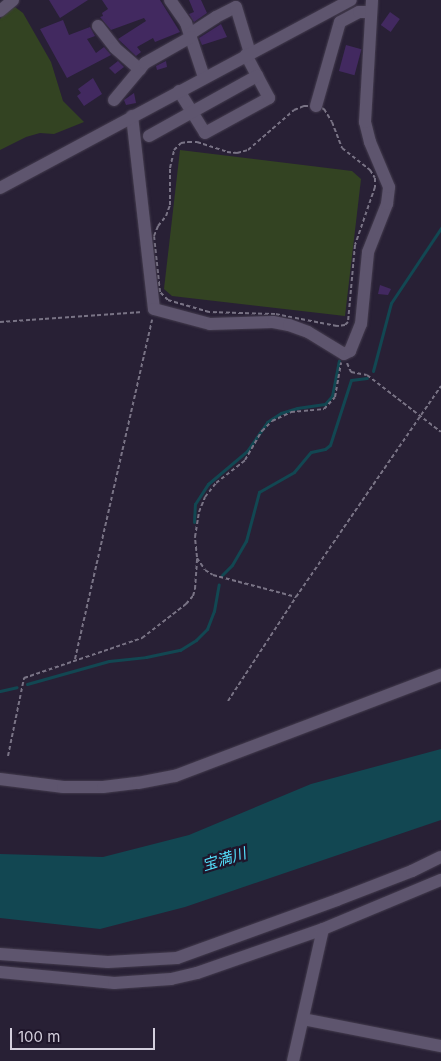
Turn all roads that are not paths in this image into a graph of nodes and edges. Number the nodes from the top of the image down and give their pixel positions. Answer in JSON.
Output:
{"nodes":[{"id":1,"x":13,"y":0,"type":"edge"},
{"id":2,"x":170,"y":0,"type":"edge"},
{"id":3,"x":351,"y":0,"type":"edge"},
{"id":4,"x":372,"y":6,"type":"edge"},
{"id":5,"x":0,"y":11,"type":"edge"},
{"id":6,"x":98,"y":26,"type":"dead end"},
{"id":7,"x":191,"y":35,"type":"junction"},
{"id":8,"x":248,"y":54,"type":"junction"},
{"id":9,"x":140,"y":70,"type":"junction"},
{"id":10,"x":257,"y":76,"type":"junction"},
{"id":11,"x":204,"y":78,"type":"junction"},
{"id":12,"x":179,"y":91,"type":"junction"},
{"id":13,"x":114,"y":100,"type":"dead end"},
{"id":14,"x":316,"y":106,"type":"road end"},
{"id":15,"x":192,"y":113,"type":"junction"},
{"id":16,"x":132,"y":116,"type":"junction"},
{"id":17,"x":149,"y":136,"type":"dead end"},
{"id":18,"x":0,"y":188,"type":"edge"},
{"id":19,"x":441,"y":675,"type":"edge"},
{"id":20,"x":0,"y":779,"type":"edge"},
{"id":21,"x":441,"y":857,"type":"edge"},
{"id":22,"x":441,"y":880,"type":"edge"},
{"id":23,"x":322,"y":929,"type":"junction"},
{"id":24,"x":0,"y":954,"type":"edge"},
{"id":25,"x":0,"y":972,"type":"edge"},
{"id":26,"x":303,"y":1019,"type":"junction"},
{"id":27,"x":441,"y":1046,"type":"edge"},
{"id":28,"x":293,"y":1061,"type":"edge"}],
"edges":[{"from":1,"to":5,"type":"street"},
{"from":2,"to":7,"type":"street"},
{"from":3,"to":8,"type":"street"},
{"from":4,"to":14,"type":"street"},
{"from":4,"to":16,"type":"street"},
{"from":6,"to":9,"type":"street"},
{"from":7,"to":8,"type":"street"},
{"from":7,"to":9,"type":"street"},
{"from":7,"to":11,"type":"street"},
{"from":8,"to":10,"type":"street"},
{"from":8,"to":11,"type":"street"},
{"from":9,"to":13,"type":"street"},
{"from":10,"to":15,"type":"street"},
{"from":10,"to":15,"type":"street"},
{"from":11,"to":12,"type":"street"},
{"from":12,"to":15,"type":"street"},
{"from":12,"to":16,"type":"street"},
{"from":15,"to":17,"type":"street"},
{"from":16,"to":18,"type":"street"},
{"from":19,"to":20,"type":"street"},
{"from":21,"to":24,"type":"street"},
{"from":22,"to":23,"type":"street"},
{"from":23,"to":25,"type":"street"},
{"from":23,"to":26,"type":"street"},
{"from":26,"to":27,"type":"street"},
{"from":26,"to":28,"type":"street"}]}
